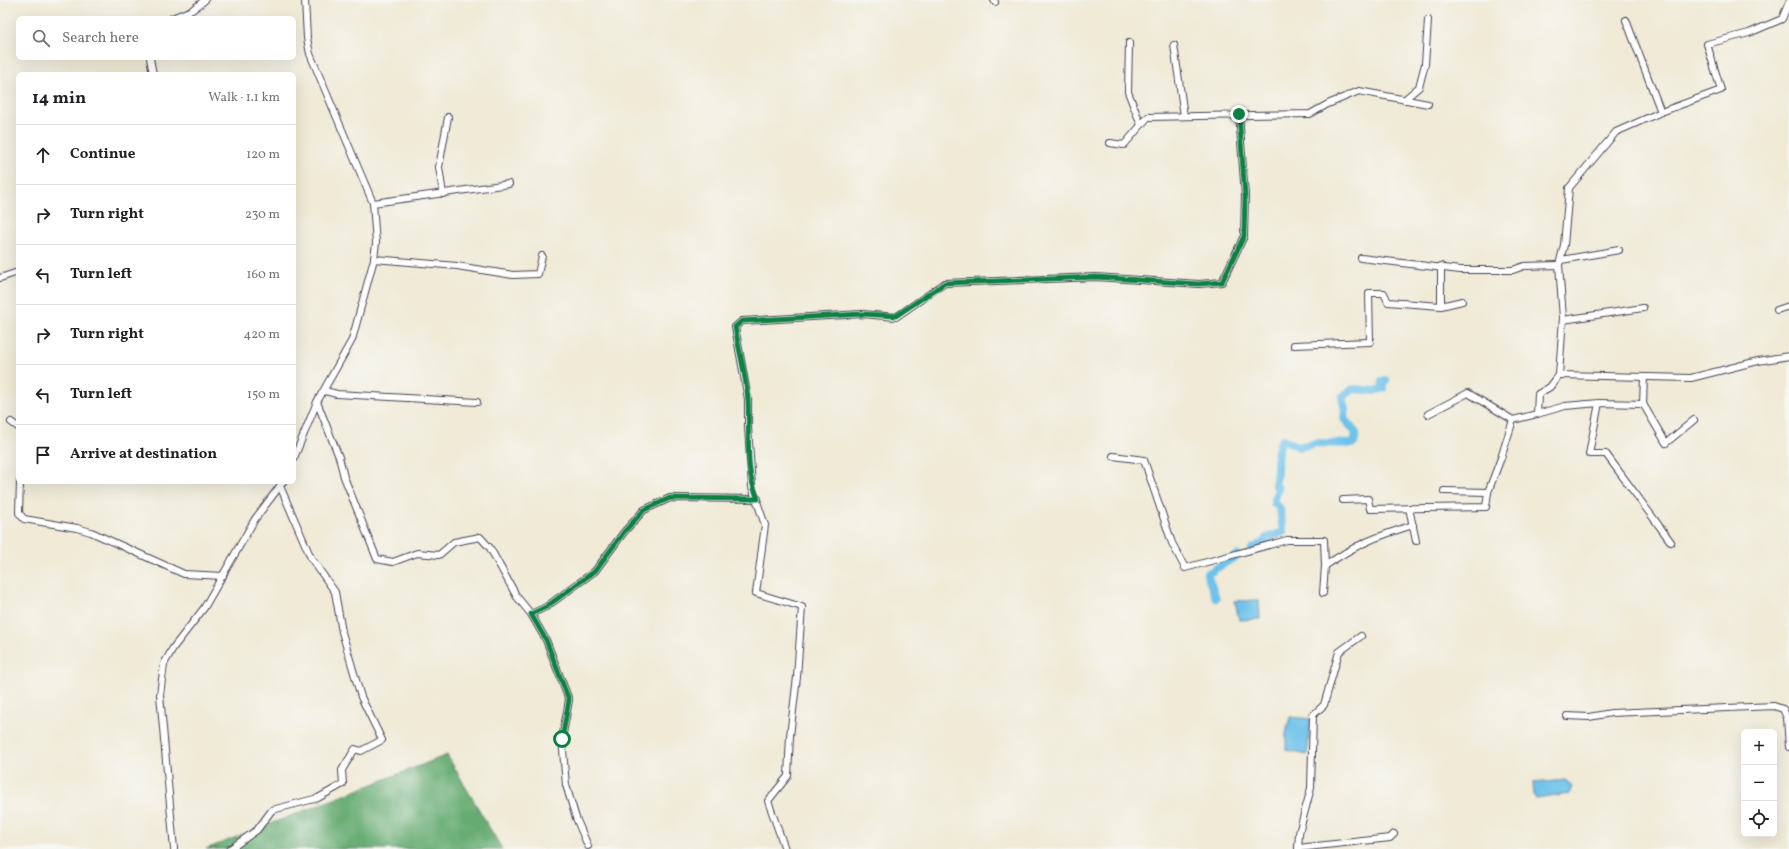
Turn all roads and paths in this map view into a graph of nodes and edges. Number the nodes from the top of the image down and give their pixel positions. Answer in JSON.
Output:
{"nodes":[{"id":1,"x":205,"y":0,"type":"edge"},
{"id":2,"x":305,"y":0,"type":"edge"},
{"id":3,"x":1789,"y":2,"type":"edge"},
{"id":4,"x":177,"y":16,"type":"edge"},
{"id":5,"x":1428,"y":20,"type":"dead end"},
{"id":6,"x":1626,"y":20,"type":"dead end"},
{"id":7,"x":1129,"y":43,"type":"dead end"},
{"id":8,"x":1174,"y":45,"type":"dead end"},
{"id":9,"x":150,"y":60,"type":"edge"},
{"id":10,"x":153,"y":72,"type":"edge"},
{"id":11,"x":1404,"y":100,"type":"junction"},
{"id":12,"x":1428,"y":104,"type":"dead end"},
{"id":13,"x":1661,"y":112,"type":"junction"},
{"id":14,"x":1239,"y":114,"type":"junction"},
{"id":15,"x":1184,"y":116,"type":"junction"},
{"id":16,"x":448,"y":117,"type":"dead end"},
{"id":17,"x":1141,"y":125,"type":"junction"},
{"id":18,"x":1110,"y":143,"type":"dead end"},
{"id":19,"x":509,"y":184,"type":"dead end"},
{"id":20,"x":443,"y":194,"type":"junction"},
{"id":21,"x":373,"y":203,"type":"junction"},
{"id":22,"x":1618,"y":250,"type":"dead end"},
{"id":23,"x":542,"y":256,"type":"dead end"},
{"id":24,"x":1361,"y":258,"type":"dead end"},
{"id":25,"x":374,"y":259,"type":"junction"},
{"id":26,"x":1560,"y":263,"type":"junction"},
{"id":27,"x":1440,"y":266,"type":"junction"},
{"id":28,"x":16,"y":273,"type":"edge"},
{"id":29,"x":0,"y":278,"type":"edge"},
{"id":30,"x":1462,"y":301,"type":"dead end"},
{"id":31,"x":1441,"y":306,"type":"junction"},
{"id":32,"x":1789,"y":306,"type":"edge"},
{"id":33,"x":1643,"y":308,"type":"dead end"},
{"id":34,"x":1777,"y":310,"type":"dead end"},
{"id":35,"x":1563,"y":320,"type":"junction"},
{"id":36,"x":1294,"y":345,"type":"dead end"},
{"id":37,"x":1789,"y":356,"type":"edge"},
{"id":38,"x":1559,"y":375,"type":"junction"},
{"id":39,"x":1644,"y":377,"type":"junction"},
{"id":40,"x":325,"y":391,"type":"junction"},
{"id":41,"x":317,"y":402,"type":"junction"},
{"id":42,"x":476,"y":402,"type":"dead end"},
{"id":43,"x":1599,"y":403,"type":"junction"},
{"id":44,"x":1643,"y":404,"type":"junction"},
{"id":45,"x":1428,"y":414,"type":"dead end"},
{"id":46,"x":1537,"y":414,"type":"junction"},
{"id":47,"x":1513,"y":420,"type":"junction"},
{"id":48,"x":1694,"y":420,"type":"dead end"},
{"id":49,"x":10,"y":422,"type":"dead end"},
{"id":50,"x":16,"y":426,"type":"edge"},
{"id":51,"x":296,"y":453,"type":"edge"},
{"id":52,"x":1114,"y":456,"type":"dead end"},
{"id":53,"x":20,"y":484,"type":"edge"},
{"id":54,"x":281,"y":484,"type":"edge"},
{"id":55,"x":1444,"y":491,"type":"dead end"},
{"id":56,"x":1488,"y":492,"type":"junction"},
{"id":57,"x":758,"y":499,"type":"junction"},
{"id":58,"x":1343,"y":500,"type":"dead end"},
{"id":59,"x":1409,"y":508,"type":"junction"},
{"id":60,"x":1413,"y":525,"type":"junction"},
{"id":61,"x":1416,"y":541,"type":"dead end"},
{"id":62,"x":1671,"y":542,"type":"dead end"},
{"id":63,"x":1325,"y":566,"type":"junction"},
{"id":64,"x":223,"y":576,"type":"junction"},
{"id":65,"x":1323,"y":593,"type":"dead end"},
{"id":66,"x":531,"y":614,"type":"junction"},
{"id":67,"x":1361,"y":636,"type":"dead end"},
{"id":68,"x":1567,"y":716,"type":"dead end"},
{"id":69,"x":1788,"y":718,"type":"edge"},
{"id":70,"x":1789,"y":747,"type":"edge"},
{"id":71,"x":1394,"y":834,"type":"dead end"},
{"id":72,"x":588,"y":846,"type":"dead end"},
{"id":73,"x":1330,"y":847,"type":"edge"},
{"id":74,"x":1298,"y":848,"type":"edge"},
{"id":75,"x":174,"y":849,"type":"edge"},
{"id":76,"x":230,"y":849,"type":"edge"},
{"id":77,"x":785,"y":849,"type":"edge"}],
"edges":[{"from":1,"to":4,"type":"street"},
{"from":2,"to":21,"type":"street"},
{"from":3,"to":13,"type":"street"},
{"from":5,"to":11,"type":"street"},
{"from":6,"to":13,"type":"street"},
{"from":7,"to":17,"type":"street"},
{"from":8,"to":15,"type":"street"},
{"from":9,"to":10,"type":"street"},
{"from":11,"to":12,"type":"street"},
{"from":11,"to":14,"type":"street"},
{"from":13,"to":26,"type":"street"},
{"from":14,"to":15,"type":"street"},
{"from":14,"to":57,"type":"street"},
{"from":15,"to":17,"type":"street"},
{"from":16,"to":20,"type":"street"},
{"from":17,"to":18,"type":"street"},
{"from":19,"to":20,"type":"street"},
{"from":20,"to":21,"type":"street"},
{"from":21,"to":25,"type":"street"},
{"from":22,"to":26,"type":"street"},
{"from":23,"to":25,"type":"street"},
{"from":24,"to":27,"type":"street"},
{"from":25,"to":40,"type":"street"},
{"from":26,"to":27,"type":"street"},
{"from":26,"to":35,"type":"street"},
{"from":27,"to":31,"type":"street"},
{"from":28,"to":29,"type":"street"},
{"from":30,"to":31,"type":"street"},
{"from":31,"to":36,"type":"street"},
{"from":32,"to":34,"type":"street"},
{"from":33,"to":35,"type":"street"},
{"from":35,"to":38,"type":"street"},
{"from":37,"to":39,"type":"street"},
{"from":38,"to":39,"type":"street"},
{"from":38,"to":46,"type":"street"},
{"from":39,"to":44,"type":"street"},
{"from":40,"to":41,"type":"street"},
{"from":40,"to":42,"type":"street"},
{"from":41,"to":51,"type":"street"},
{"from":41,"to":66,"type":"street"},
{"from":43,"to":44,"type":"street"},
{"from":43,"to":46,"type":"street"},
{"from":43,"to":62,"type":"street"},
{"from":44,"to":48,"type":"street"},
{"from":45,"to":47,"type":"street"},
{"from":46,"to":47,"type":"street"},
{"from":47,"to":56,"type":"street"},
{"from":49,"to":50,"type":"street"},
{"from":52,"to":63,"type":"street"},
{"from":53,"to":64,"type":"street"},
{"from":54,"to":64,"type":"street"},
{"from":54,"to":76,"type":"street"},
{"from":55,"to":56,"type":"street"},
{"from":56,"to":59,"type":"street"},
{"from":57,"to":66,"type":"street"},
{"from":57,"to":77,"type":"street"},
{"from":58,"to":59,"type":"street"},
{"from":59,"to":60,"type":"street"},
{"from":60,"to":61,"type":"street"},
{"from":60,"to":63,"type":"street"},
{"from":63,"to":65,"type":"street"},
{"from":64,"to":75,"type":"street"},
{"from":66,"to":72,"type":"street"},
{"from":67,"to":74,"type":"street"},
{"from":68,"to":69,"type":"street"},
{"from":69,"to":70,"type":"street"},
{"from":71,"to":73,"type":"street"},
{"from":73,"to":74,"type":"street"}]}
